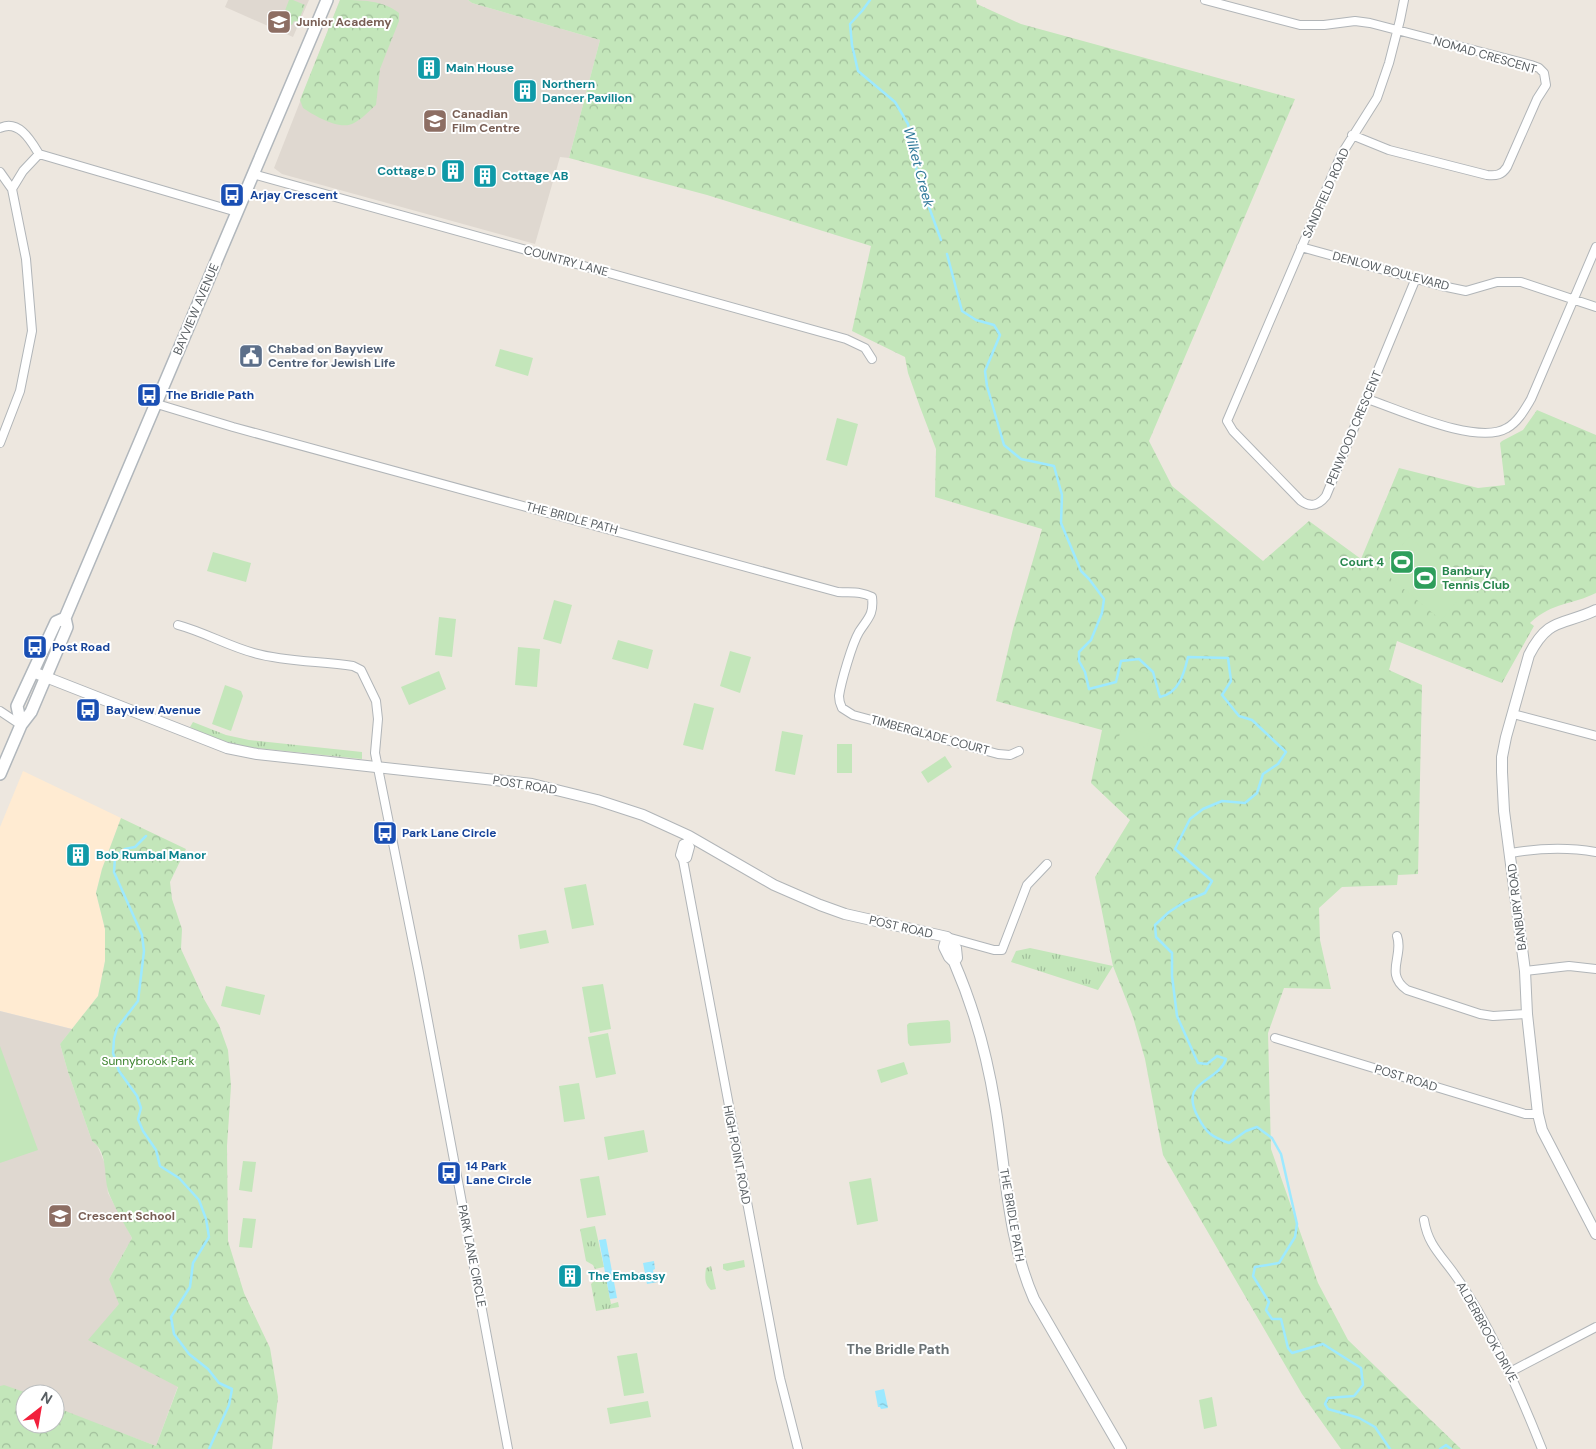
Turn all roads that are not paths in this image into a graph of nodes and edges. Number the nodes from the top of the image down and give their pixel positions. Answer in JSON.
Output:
{"nodes":[{"id":1,"x":327,"y":0,"type":"edge"},
{"id":2,"x":1205,"y":0,"type":"edge"},
{"id":3,"x":1404,"y":0,"type":"edge"},
{"id":4,"x":1398,"y":31,"type":"junction"},
{"id":5,"x":0,"y":128,"type":"edge"},
{"id":6,"x":1352,"y":135,"type":"junction"},
{"id":7,"x":39,"y":154,"type":"junction"},
{"id":8,"x":0,"y":172,"type":"edge"},
{"id":9,"x":253,"y":174,"type":"junction"},
{"id":10,"x":12,"y":189,"type":"junction"},
{"id":11,"x":237,"y":212,"type":"junction"},
{"id":12,"x":1301,"y":247,"type":"junction"},
{"id":13,"x":1596,"y":247,"type":"edge"},
{"id":14,"x":1416,"y":278,"type":"junction"},
{"id":15,"x":1573,"y":300,"type":"junction"},
{"id":16,"x":1596,"y":307,"type":"edge"},
{"id":17,"x":872,"y":359,"type":"dead end"},
{"id":18,"x":1367,"y":399,"type":"junction"},
{"id":19,"x":157,"y":404,"type":"junction"},
{"id":20,"x":0,"y":443,"type":"edge"},
{"id":21,"x":1596,"y":610,"type":"edge"},
{"id":22,"x":65,"y":618,"type":"junction"},
{"id":23,"x":178,"y":625,"type":"dead end"},
{"id":24,"x":33,"y":672,"type":"junction"},
{"id":25,"x":46,"y":677,"type":"junction"},
{"id":26,"x":842,"y":708,"type":"joint"},
{"id":27,"x":0,"y":711,"type":"edge"},
{"id":28,"x":1513,"y":714,"type":"junction"},
{"id":29,"x":21,"y":725,"type":"junction"},
{"id":30,"x":1596,"y":736,"type":"edge"},
{"id":31,"x":1019,"y":751,"type":"dead end"},
{"id":32,"x":379,"y":768,"type":"junction"},
{"id":33,"x":0,"y":774,"type":"edge"},
{"id":34,"x":688,"y":839,"type":"junction"},
{"id":35,"x":1596,"y":852,"type":"edge"},
{"id":36,"x":1511,"y":853,"type":"junction"},
{"id":37,"x":1047,"y":864,"type":"dead end"},
{"id":38,"x":1398,"y":936,"type":"dead end"},
{"id":39,"x":947,"y":938,"type":"junction"},
{"id":40,"x":1596,"y":969,"type":"edge"},
{"id":41,"x":1525,"y":971,"type":"junction"},
{"id":42,"x":1527,"y":1014,"type":"junction"},
{"id":43,"x":1275,"y":1038,"type":"dead end"},
{"id":44,"x":1538,"y":1114,"type":"junction"},
{"id":45,"x":1424,"y":1220,"type":"dead end"},
{"id":46,"x":1596,"y":1234,"type":"edge"},
{"id":47,"x":1596,"y":1327,"type":"edge"},
{"id":48,"x":1510,"y":1372,"type":"junction"},
{"id":49,"x":508,"y":1449,"type":"edge"},
{"id":50,"x":798,"y":1449,"type":"edge"},
{"id":51,"x":1121,"y":1449,"type":"edge"},
{"id":52,"x":1542,"y":1449,"type":"edge"}],
"edges":[{"from":1,"to":9,"type":"main road","name":"BAYVIEW AVENUE"},
{"from":2,"to":4,"type":"street"},
{"from":3,"to":4,"type":"street","name":"SANDFIELD ROAD"},
{"from":4,"to":6,"type":"street","name":"SANDFIELD ROAD"},
{"from":4,"to":6,"type":"street","name":"NOMAD CRESCENT"},
{"from":5,"to":7,"type":"street"},
{"from":6,"to":12,"type":"street","name":"SANDFIELD ROAD"},
{"from":7,"to":10,"type":"street"},
{"from":7,"to":11,"type":"street"},
{"from":8,"to":10,"type":"street"},
{"from":9,"to":11,"type":"main road","name":"BAYVIEW AVENUE"},
{"from":9,"to":17,"type":"street","name":"COUNTRY LANE"},
{"from":10,"to":20,"type":"street"},
{"from":11,"to":19,"type":"main road","name":"BAYVIEW AVENUE"},
{"from":12,"to":14,"type":"street","name":"DENLOW BOULEVARD"},
{"from":12,"to":18,"type":"street","name":"PENWOOD CRESCENT"},
{"from":13,"to":15,"type":"street"},
{"from":14,"to":15,"type":"street","name":"DENLOW BOULEVARD"},
{"from":14,"to":18,"type":"street","name":"PENWOOD CRESCENT"},
{"from":15,"to":16,"type":"street","name":"DENLOW BOULEVARD"},
{"from":15,"to":18,"type":"street"},
{"from":19,"to":22,"type":"main road","name":"BAYVIEW AVENUE"},
{"from":19,"to":26,"type":"street","name":"THE BRIDLE PATH"},
{"from":21,"to":28,"type":"street","name":"BANBURY ROAD"},
{"from":22,"to":24,"type":"main road","name":"BAYVIEW AVENUE"},
{"from":22,"to":25,"type":"main road","name":"BAYVIEW AVENUE"},
{"from":23,"to":32,"type":"street","name":"PARK LANE CIRCLE"},
{"from":24,"to":25,"type":"street","name":"POST ROAD"},
{"from":24,"to":29,"type":"main road","name":"BAYVIEW AVENUE"},
{"from":25,"to":29,"type":"main road","name":"BAYVIEW AVENUE"},
{"from":25,"to":32,"type":"street","name":"POST ROAD"},
{"from":26,"to":31,"type":"street","name":"TIMBERGLADE COURT"},
{"from":27,"to":29,"type":"street"},
{"from":28,"to":30,"type":"street"},
{"from":28,"to":36,"type":"street","name":"BANBURY ROAD"},
{"from":29,"to":33,"type":"main road","name":"BAYVIEW AVENUE"},
{"from":32,"to":34,"type":"street","name":"POST ROAD"},
{"from":32,"to":49,"type":"street","name":"PARK LANE CIRCLE"},
{"from":34,"to":39,"type":"street","name":"POST ROAD"},
{"from":34,"to":50,"type":"street","name":"HIGH POINT ROAD"},
{"from":35,"to":36,"type":"street"},
{"from":36,"to":41,"type":"street","name":"BANBURY ROAD"},
{"from":37,"to":39,"type":"street","name":"POST ROAD"},
{"from":38,"to":42,"type":"street"},
{"from":39,"to":51,"type":"street","name":"THE BRIDLE PATH"},
{"from":40,"to":41,"type":"street"},
{"from":41,"to":42,"type":"street","name":"BANBURY ROAD"},
{"from":42,"to":44,"type":"street","name":"BANBURY ROAD"},
{"from":43,"to":44,"type":"street","name":"POST ROAD"},
{"from":44,"to":46,"type":"street","name":"BANBURY ROAD"},
{"from":45,"to":48,"type":"street","name":"ALDERBROOK DRIVE"},
{"from":47,"to":48,"type":"street"},
{"from":48,"to":52,"type":"street","name":"ALDERBROOK DRIVE"}]}
